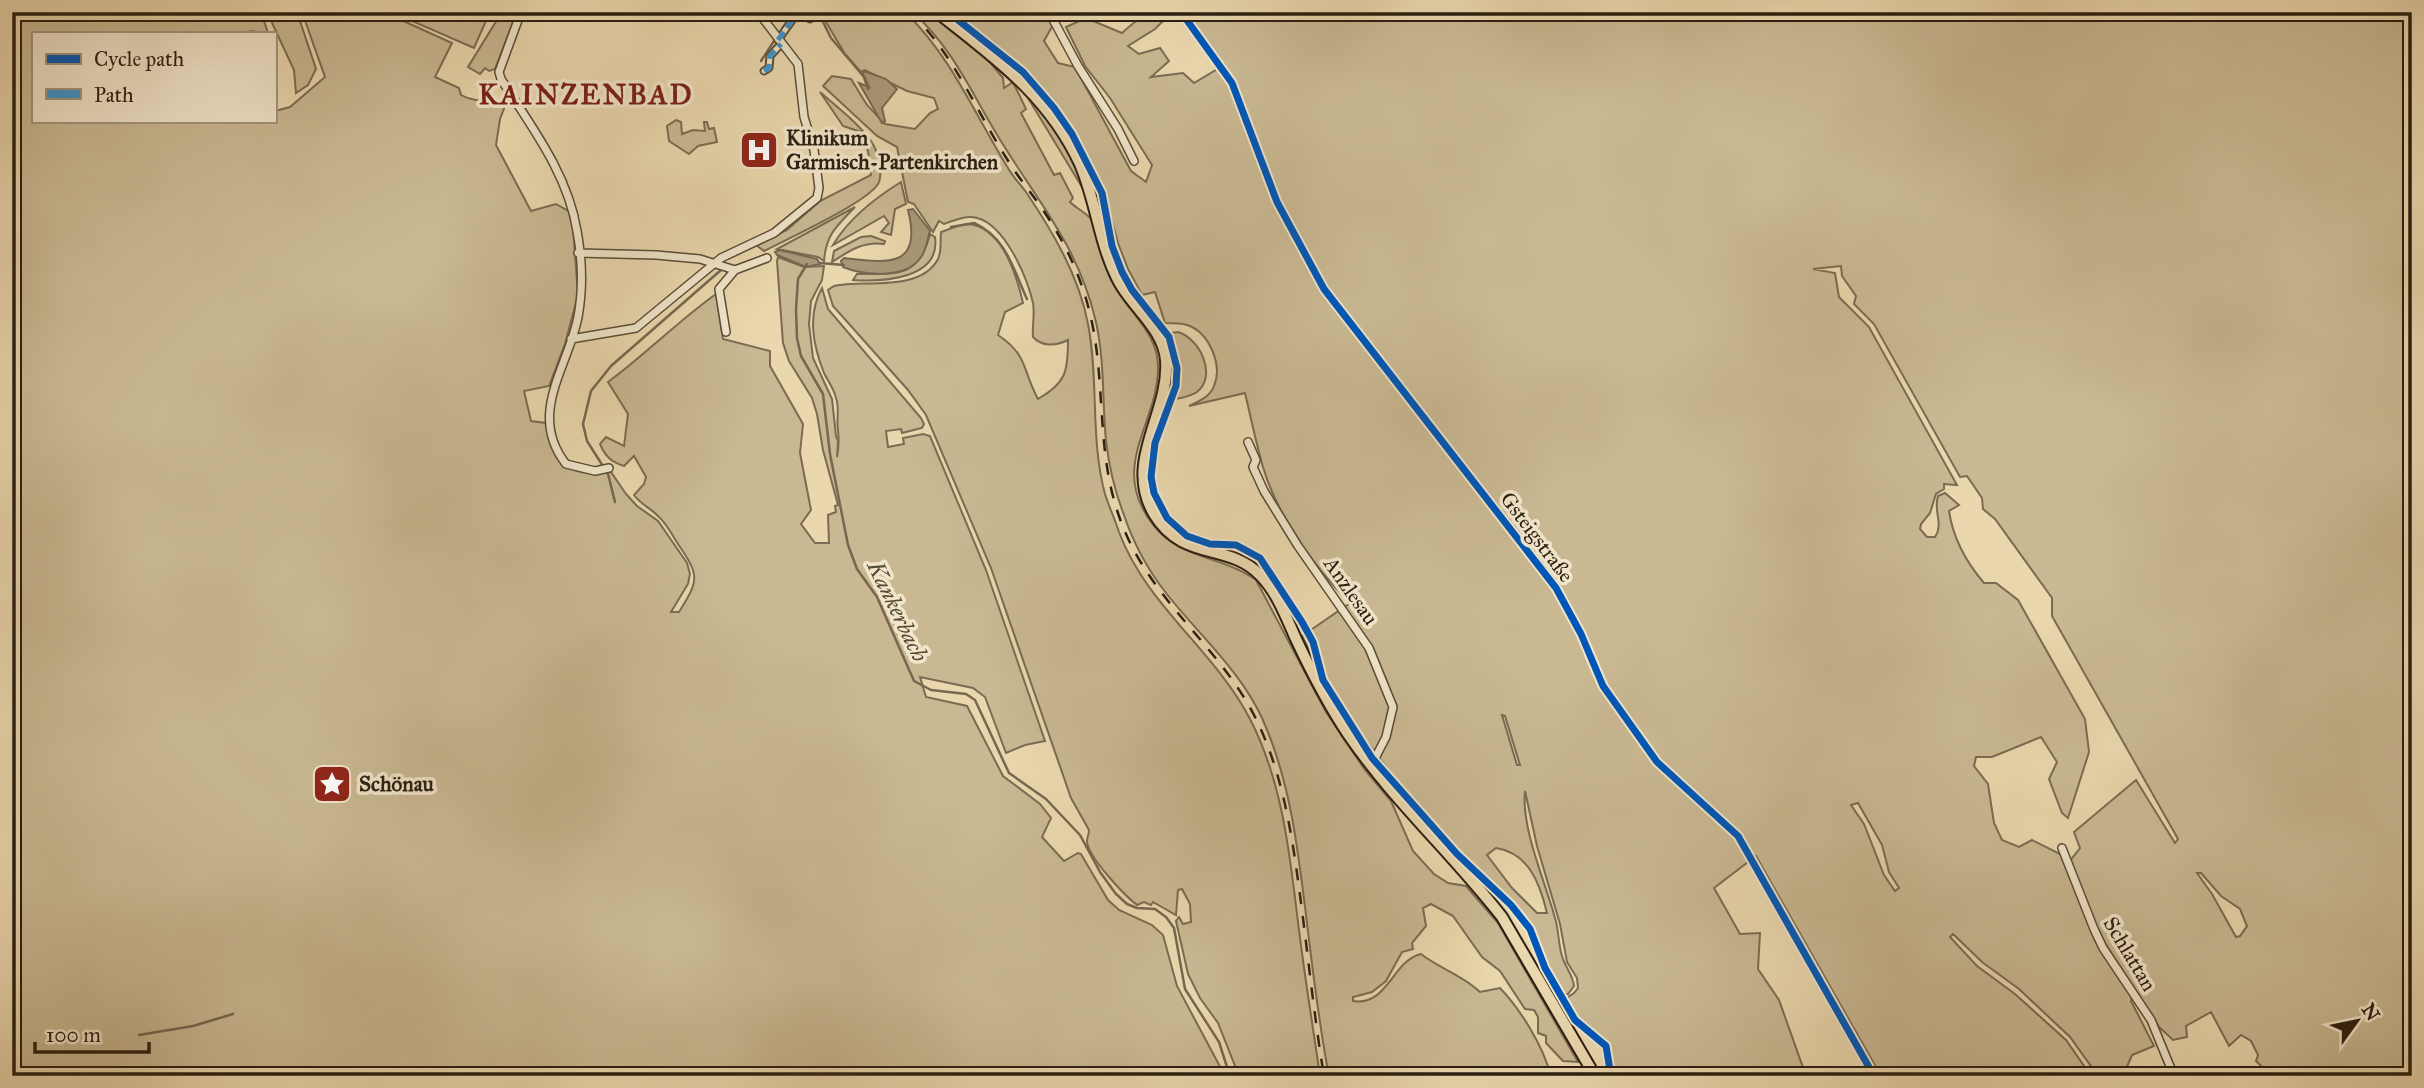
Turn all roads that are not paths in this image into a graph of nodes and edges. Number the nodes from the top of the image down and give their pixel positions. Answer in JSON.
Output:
{"nodes":[{"id":1,"x":521,"y":12,"type":"edge"},
{"id":2,"x":758,"y":12,"type":"edge"},
{"id":3,"x":937,"y":12,"type":"edge"},
{"id":4,"x":1049,"y":12,"type":"edge"},
{"id":5,"x":1181,"y":12,"type":"edge"},
{"id":6,"x":810,"y":19,"type":"dead end"},
{"id":7,"x":779,"y":42,"type":"junction"},
{"id":8,"x":764,"y":71,"type":"dead end"},
{"id":9,"x":1134,"y":161,"type":"dead end"},
{"id":10,"x":578,"y":253,"type":"junction"},
{"id":11,"x":767,"y":258,"type":"dead end"},
{"id":12,"x":716,"y":264,"type":"junction"},
{"id":13,"x":732,"y":270,"type":"junction"},
{"id":14,"x":726,"y":332,"type":"dead end"},
{"id":15,"x":571,"y":339,"type":"junction"},
{"id":16,"x":1248,"y":442,"type":"dead end"},
{"id":17,"x":606,"y":468,"type":"dead end"},
{"id":18,"x":1371,"y":766,"type":"junction"},
{"id":19,"x":2062,"y":848,"type":"dead end"},
{"id":20,"x":1595,"y":1076,"type":"edge"},
{"id":21,"x":1874,"y":1076,"type":"edge"},
{"id":22,"x":2174,"y":1076,"type":"edge"}],
"edges":[{"from":1,"to":10,"type":"street"},
{"from":2,"to":7,"type":"street"},
{"from":3,"to":18,"type":"main road"},
{"from":4,"to":9,"type":"street"},
{"from":5,"to":21,"type":"street","name":"Gsteigstraße"},
{"from":6,"to":7,"type":"street"},
{"from":7,"to":8,"type":"street"},
{"from":7,"to":12,"type":"street"},
{"from":10,"to":12,"type":"street"},
{"from":10,"to":15,"type":"street"},
{"from":11,"to":13,"type":"street"},
{"from":12,"to":13,"type":"street"},
{"from":12,"to":15,"type":"street"},
{"from":13,"to":14,"type":"street"},
{"from":15,"to":17,"type":"street"},
{"from":16,"to":18,"type":"street","name":"Anzlesau"},
{"from":18,"to":20,"type":"main road"},
{"from":19,"to":22,"type":"street","name":"Schlattan"}]}
